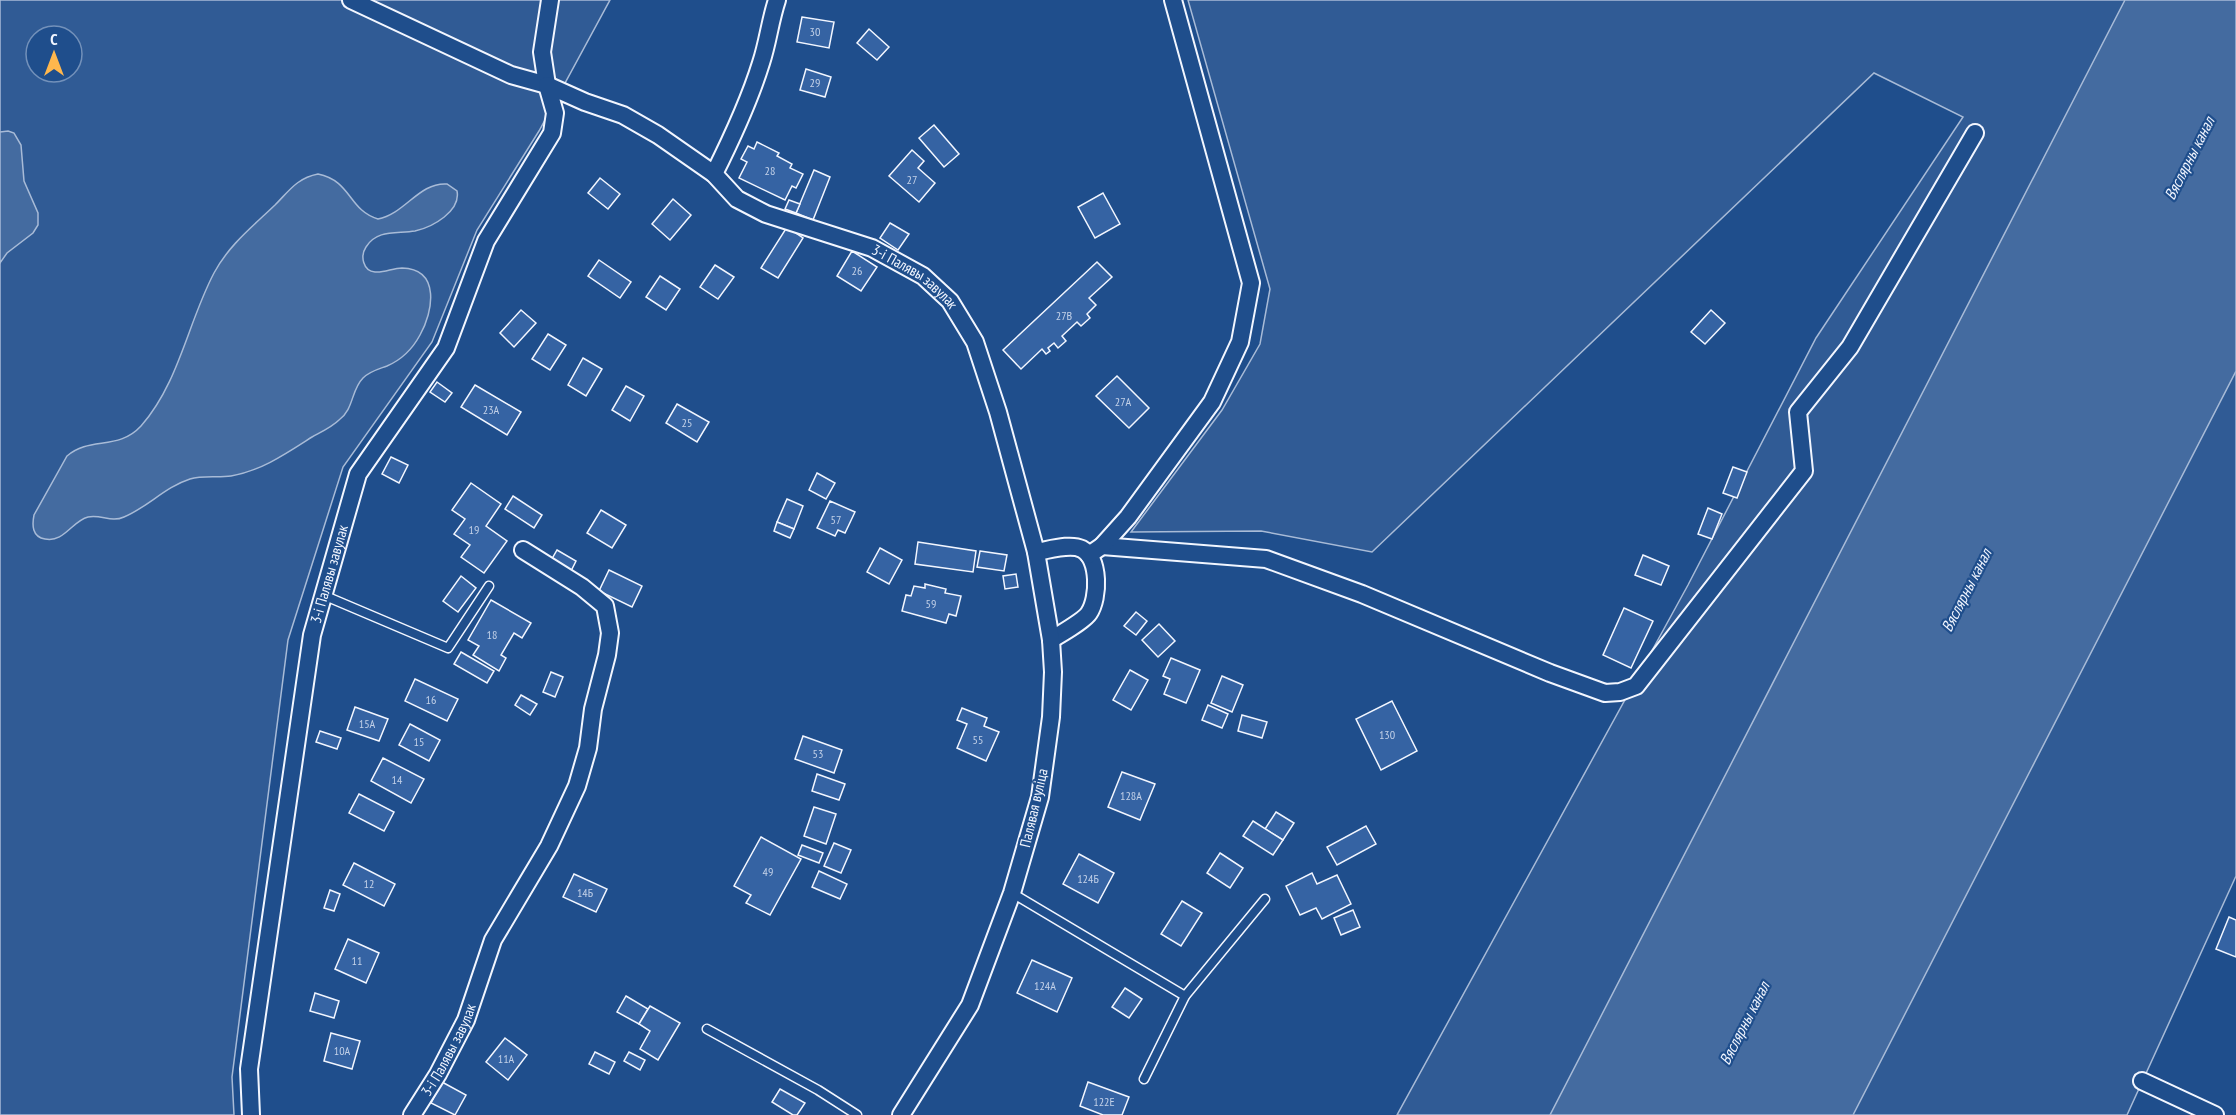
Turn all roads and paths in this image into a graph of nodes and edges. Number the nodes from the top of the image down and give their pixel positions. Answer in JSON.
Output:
{"nodes":[{"id":1,"x":351,"y":0,"type":"edge"},
{"id":2,"x":550,"y":0,"type":"edge"},
{"id":3,"x":777,"y":0,"type":"edge"},
{"id":4,"x":1173,"y":0,"type":"edge"},
{"id":5,"x":547,"y":85,"type":"junction"},
{"id":6,"x":1975,"y":133,"type":"dead end"},
{"id":7,"x":714,"y":174,"type":"junction"},
{"id":8,"x":1014,"y":477,"type":"joint"},
{"id":9,"x":523,"y":550,"type":"dead end"},
{"id":10,"x":1095,"y":550,"type":"junction"},
{"id":11,"x":1036,"y":552,"type":"junction"},
{"id":12,"x":489,"y":586,"type":"dead end"},
{"id":13,"x":323,"y":595,"type":"junction"},
{"id":14,"x":1051,"y":640,"type":"junction"},
{"id":15,"x":1012,"y":892,"type":"junction"},
{"id":16,"x":1265,"y":898,"type":"dead end"},
{"id":17,"x":1185,"y":996,"type":"junction"},
{"id":18,"x":706,"y":1029,"type":"dead end"},
{"id":19,"x":1144,"y":1079,"type":"dead end"},
{"id":20,"x":2142,"y":1081,"type":"dead end"},
{"id":21,"x":251,"y":1115,"type":"edge"},
{"id":22,"x":412,"y":1115,"type":"edge"},
{"id":23,"x":856,"y":1115,"type":"edge"},
{"id":24,"x":901,"y":1115,"type":"edge"},
{"id":25,"x":2215,"y":1115,"type":"edge"}],
"edges":[{"from":1,"to":5,"type":"street"},
{"from":2,"to":5,"type":"street","name":"3-і Палявы завулак"},
{"from":3,"to":7,"type":"street"},
{"from":4,"to":10,"type":"street"},
{"from":5,"to":7,"type":"street","name":"3-і Палявы завулак"},
{"from":5,"to":13,"type":"street","name":"3-і Палявы завулак"},
{"from":6,"to":10,"type":"street"},
{"from":7,"to":8,"type":"street","name":"3-і Палявы завулак"},
{"from":8,"to":11,"type":"street","name":"Палявая вуліца"},
{"from":9,"to":22,"type":"street","name":"3-і Палявы завулак"},
{"from":10,"to":11,"type":"street"},
{"from":10,"to":14,"type":"street"},
{"from":11,"to":14,"type":"street","name":"Палявая вуліца"},
{"from":12,"to":13,"type":"lane"},
{"from":13,"to":21,"type":"street","name":"3-і Палявы завулак"},
{"from":14,"to":15,"type":"street","name":"Палявая вуліца"},
{"from":15,"to":17,"type":"lane"},
{"from":15,"to":24,"type":"street","name":"Палявая вуліца"},
{"from":16,"to":17,"type":"lane"},
{"from":17,"to":19,"type":"lane"},
{"from":18,"to":23,"type":"lane"},
{"from":20,"to":25,"type":"street"}]}
